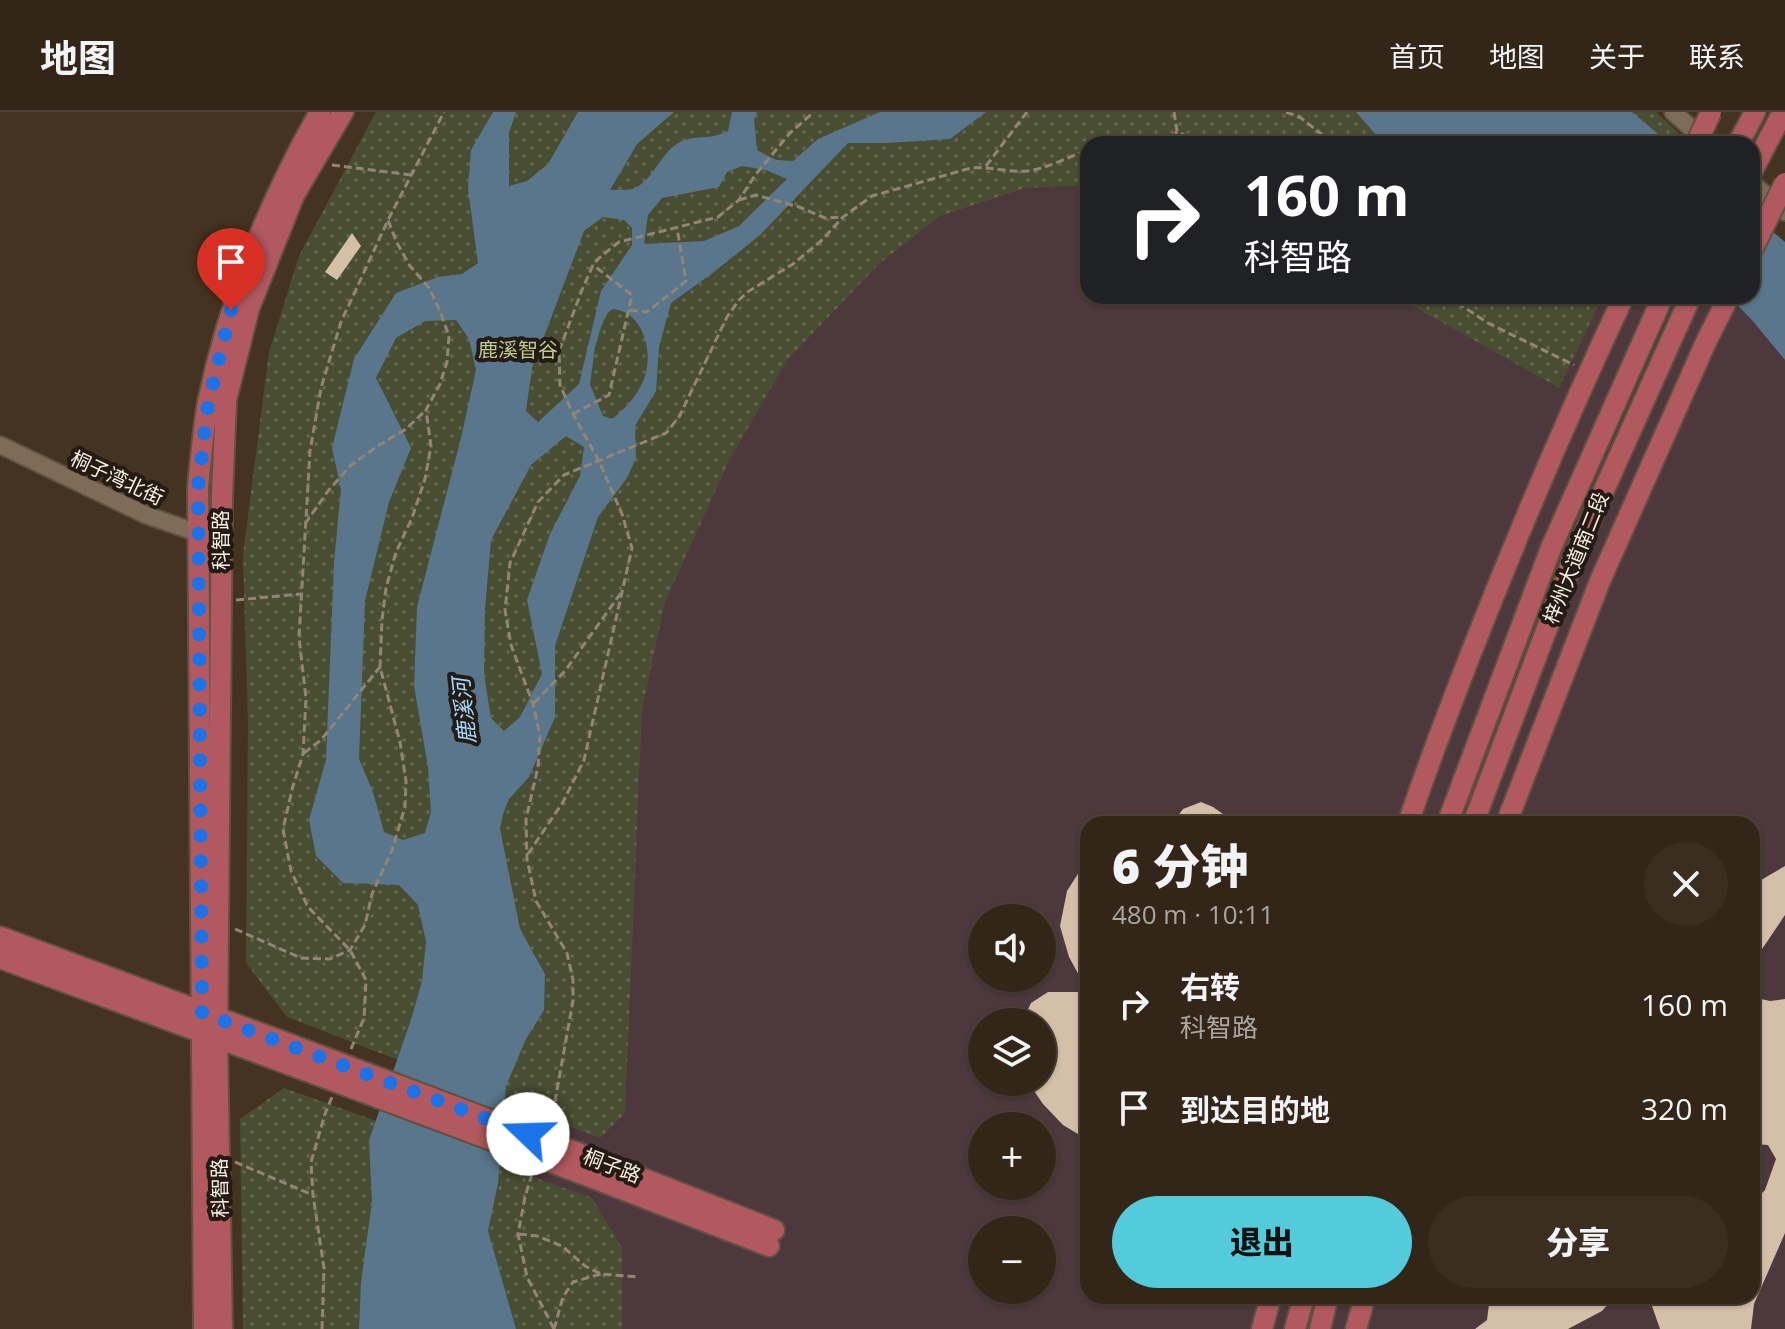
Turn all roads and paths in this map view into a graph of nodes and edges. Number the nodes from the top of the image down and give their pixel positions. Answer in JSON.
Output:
{"nodes":[{"id":1,"x":320,"y":112,"type":"edge"},
{"id":2,"x":343,"y":112,"type":"edge"},
{"id":3,"x":444,"y":112,"type":"edge"},
{"id":4,"x":814,"y":112,"type":"edge"},
{"id":5,"x":1027,"y":112,"type":"edge"},
{"id":6,"x":1174,"y":112,"type":"edge"},
{"id":7,"x":1286,"y":112,"type":"edge"},
{"id":8,"x":1673,"y":112,"type":"edge"},
{"id":9,"x":1711,"y":112,"type":"edge"},
{"id":10,"x":1783,"y":112,"type":"edge"},
{"id":11,"x":1177,"y":131,"type":"junction"},
{"id":12,"x":1174,"y":136,"type":"edge"},
{"id":13,"x":1186,"y":136,"type":"edge"},
{"id":14,"x":1324,"y":136,"type":"edge"},
{"id":15,"x":1700,"y":136,"type":"edge"},
{"id":16,"x":1700,"y":136,"type":"edge"},
{"id":17,"x":1080,"y":153,"type":"edge"},
{"id":18,"x":1760,"y":154,"type":"edge"},
{"id":19,"x":313,"y":163,"type":"junction"},
{"id":20,"x":986,"y":166,"type":"junction"},
{"id":21,"x":411,"y":175,"type":"junction"},
{"id":22,"x":1785,"y":183,"type":"edge"},
{"id":23,"x":1760,"y":190,"type":"edge"},
{"id":24,"x":739,"y":200,"type":"junction"},
{"id":25,"x":1785,"y":212,"type":"edge"},
{"id":26,"x":843,"y":217,"type":"junction"},
{"id":27,"x":388,"y":220,"type":"junction"},
{"id":28,"x":677,"y":228,"type":"junction"},
{"id":29,"x":1760,"y":234,"type":"edge"},
{"id":30,"x":593,"y":265,"type":"junction"},
{"id":31,"x":1459,"y":304,"type":"edge"},
{"id":32,"x":1620,"y":304,"type":"edge"},
{"id":33,"x":1659,"y":304,"type":"edge"},
{"id":34,"x":1687,"y":304,"type":"edge"},
{"id":35,"x":1725,"y":304,"type":"edge"},
{"id":36,"x":628,"y":310,"type":"junction"},
{"id":37,"x":1588,"y":372,"type":"junction"},
{"id":38,"x":426,"y":410,"type":"junction"},
{"id":39,"x":573,"y":414,"type":"junction"},
{"id":40,"x":0,"y":445,"type":"edge"},
{"id":41,"x":599,"y":461,"type":"junction"},
{"id":42,"x":304,"y":525,"type":"junction"},
{"id":43,"x":198,"y":533,"type":"junction"},
{"id":44,"x":221,"y":534,"type":"junction"},
{"id":45,"x":623,"y":590,"type":"junction"},
{"id":46,"x":300,"y":594,"type":"junction"},
{"id":47,"x":221,"y":601,"type":"junction"},
{"id":48,"x":380,"y":667,"type":"junction"},
{"id":49,"x":533,"y":704,"type":"junction"},
{"id":50,"x":303,"y":754,"type":"junction"},
{"id":51,"x":1411,"y":816,"type":"edge"},
{"id":52,"x":1450,"y":816,"type":"edge"},
{"id":53,"x":1476,"y":816,"type":"edge"},
{"id":54,"x":1509,"y":816,"type":"edge"},
{"id":55,"x":527,"y":855,"type":"junction"},
{"id":56,"x":219,"y":922,"type":"junction"},
{"id":57,"x":0,"y":937,"type":"edge"},
{"id":58,"x":350,"y":950,"type":"junction"},
{"id":59,"x":0,"y":958,"type":"edge"},
{"id":60,"x":210,"y":1026,"type":"junction"},
{"id":61,"x":351,"y":1049,"type":"dead end"},
{"id":62,"x":335,"y":1088,"type":"dead end"},
{"id":63,"x":548,"y":1126,"type":"dead end"},
{"id":64,"x":219,"y":1156,"type":"junction"},
{"id":65,"x":534,"y":1169,"type":"dead end"},
{"id":66,"x":313,"y":1195,"type":"junction"},
{"id":67,"x":518,"y":1234,"type":"junction"},
{"id":68,"x":772,"y":1238,"type":"dead end"},
{"id":69,"x":601,"y":1274,"type":"junction"},
{"id":70,"x":639,"y":1277,"type":"dead end"},
{"id":71,"x":1269,"y":1304,"type":"edge"},
{"id":72,"x":1302,"y":1304,"type":"edge"},
{"id":73,"x":1326,"y":1304,"type":"edge"},
{"id":74,"x":1331,"y":1304,"type":"edge"},
{"id":75,"x":1363,"y":1304,"type":"edge"},
{"id":76,"x":1321,"y":1325,"type":"edge"},
{"id":77,"x":204,"y":1329,"type":"edge"},
{"id":78,"x":222,"y":1329,"type":"edge"},
{"id":79,"x":322,"y":1329,"type":"edge"},
{"id":80,"x":1262,"y":1329,"type":"edge"},
{"id":81,"x":1295,"y":1329,"type":"edge"},
{"id":82,"x":1356,"y":1329,"type":"edge"}],
"edges":[{"from":1,"to":43,"type":"main road","name":"科智路"},
{"from":2,"to":19,"type":"main road","name":"科智路"},
{"from":3,"to":21,"type":"path"},
{"from":4,"to":24,"type":"path"},
{"from":5,"to":20,"type":"path"},
{"from":6,"to":11,"type":"path"},
{"from":7,"to":14,"type":"path"},
{"from":8,"to":15,"type":"street"},
{"from":9,"to":16,"type":"main road","bridge":true},
{"from":10,"to":18,"type":"main road"},
{"from":11,"to":12,"type":"path"},
{"from":11,"to":13,"type":"path"},
{"from":17,"to":20,"type":"path"},
{"from":19,"to":21,"type":"path"},
{"from":19,"to":44,"type":"main road","name":"科智路"},
{"from":20,"to":26,"type":"path"},
{"from":21,"to":27,"type":"path"},
{"from":22,"to":29,"type":"main road","bridge":true},
{"from":23,"to":25,"type":"street"},
{"from":24,"to":26,"type":"path"},
{"from":24,"to":28,"type":"path"},
{"from":26,"to":41,"type":"path"},
{"from":27,"to":38,"type":"path"},
{"from":27,"to":42,"type":"path"},
{"from":28,"to":30,"type":"path"},
{"from":28,"to":36,"type":"path"},
{"from":30,"to":36,"type":"path"},
{"from":30,"to":39,"type":"path"},
{"from":31,"to":37,"type":"path"},
{"from":32,"to":37,"type":"main road"},
{"from":33,"to":52,"type":"main road","name":"梓州大道南二段"},
{"from":34,"to":53,"type":"main road","name":"梓州大道南二段"},
{"from":35,"to":54,"type":"main road"},
{"from":36,"to":39,"type":"path"},
{"from":37,"to":51,"type":"main road"},
{"from":38,"to":42,"type":"path"},
{"from":38,"to":48,"type":"path"},
{"from":39,"to":41,"type":"path"},
{"from":40,"to":43,"type":"street","name":"桐子湾北街"},
{"from":41,"to":45,"type":"path"},
{"from":41,"to":49,"type":"path"},
{"from":42,"to":46,"type":"path"},
{"from":43,"to":44,"type":"street","name":"桐子湾北街"},
{"from":43,"to":60,"type":"main road","name":"科智路"},
{"from":44,"to":47,"type":"main road","name":"科智路"},
{"from":45,"to":49,"type":"path"},
{"from":45,"to":55,"type":"path"},
{"from":46,"to":47,"type":"path"},
{"from":46,"to":50,"type":"path"},
{"from":47,"to":56,"type":"main road","name":"科智路"},
{"from":48,"to":50,"type":"path"},
{"from":48,"to":58,"type":"path"},
{"from":49,"to":55,"type":"path"},
{"from":50,"to":58,"type":"path"},
{"from":55,"to":63,"type":"path"},
{"from":56,"to":58,"type":"path"},
{"from":56,"to":60,"type":"main road","name":"科智路"},
{"from":57,"to":60,"type":"main road","name":"桐子路"},
{"from":58,"to":61,"type":"path"},
{"from":59,"to":60,"type":"main road","name":"桐子路"},
{"from":60,"to":64,"type":"main road","name":"科智路"},
{"from":60,"to":68,"type":"main road","name":"桐子路","bridge":true},
{"from":60,"to":77,"type":"main road","name":"科智路"},
{"from":62,"to":66,"type":"path"},
{"from":64,"to":66,"type":"path"},
{"from":64,"to":78,"type":"main road","name":"科智路"},
{"from":65,"to":67,"type":"path"},
{"from":66,"to":79,"type":"path"},
{"from":67,"to":69,"type":"path"},
{"from":67,"to":69,"type":"path"},
{"from":69,"to":70,"type":"path"},
{"from":71,"to":80,"type":"main road"},
{"from":72,"to":81,"type":"main road"},
{"from":73,"to":76,"type":"main road"},
{"from":74,"to":76,"type":"main road"},
{"from":75,"to":82,"type":"main road"}]}
